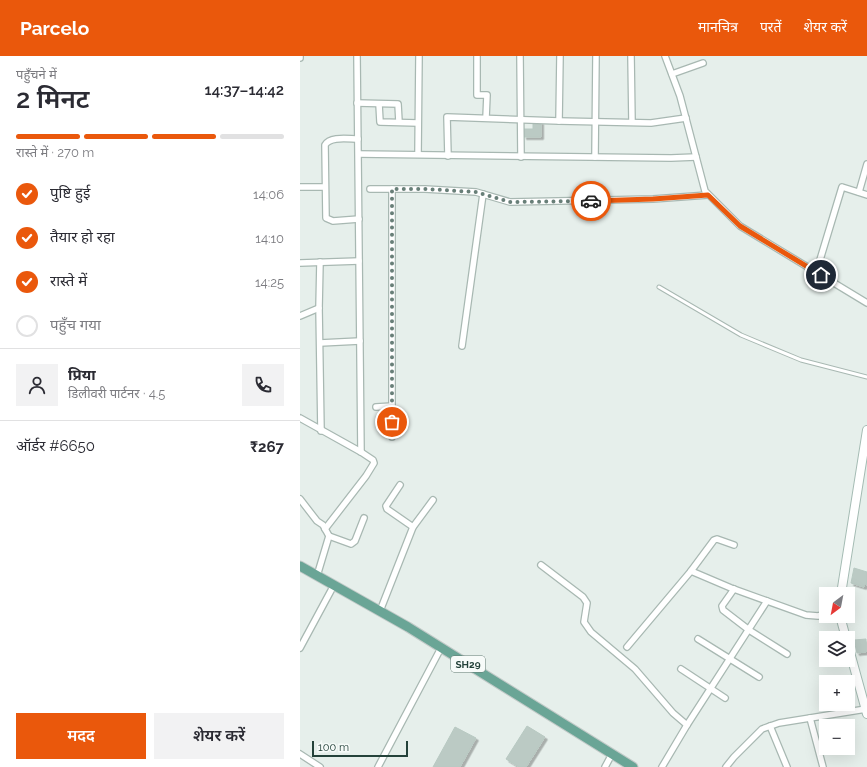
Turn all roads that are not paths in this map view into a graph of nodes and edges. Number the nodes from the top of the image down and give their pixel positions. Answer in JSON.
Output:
{"nodes":[{"id":1,"x":357,"y":56,"type":"edge"},
{"id":2,"x":419,"y":56,"type":"edge"},
{"id":3,"x":477,"y":56,"type":"edge"},
{"id":4,"x":520,"y":56,"type":"edge"},
{"id":5,"x":560,"y":56,"type":"edge"},
{"id":6,"x":596,"y":56,"type":"edge"},
{"id":7,"x":631,"y":56,"type":"edge"},
{"id":8,"x":665,"y":56,"type":"edge"},
{"id":9,"x":703,"y":63,"type":"dead end"},
{"id":10,"x":672,"y":74,"type":"junction"},
{"id":11,"x":357,"y":103,"type":"junction"},
{"id":12,"x":379,"y":104,"type":"junction"},
{"id":13,"x":486,"y":118,"type":"junction"},
{"id":14,"x":686,"y":118,"type":"junction"},
{"id":15,"x":521,"y":120,"type":"junction"},
{"id":16,"x":559,"y":121,"type":"junction"},
{"id":17,"x":398,"y":122,"type":"junction"},
{"id":18,"x":595,"y":122,"type":"junction"},
{"id":19,"x":632,"y":122,"type":"junction"},
{"id":20,"x":418,"y":123,"type":"junction"},
{"id":21,"x":358,"y":139,"type":"junction"},
{"id":22,"x":359,"y":154,"type":"junction"},
{"id":23,"x":418,"y":154,"type":"junction"},
{"id":24,"x":448,"y":156,"type":"junction"},
{"id":25,"x":521,"y":157,"type":"junction"},
{"id":26,"x":595,"y":157,"type":"junction"},
{"id":27,"x":696,"y":157,"type":"junction"},
{"id":28,"x":867,"y":164,"type":"edge"},
{"id":29,"x":300,"y":187,"type":"edge"},
{"id":30,"x":325,"y":187,"type":"junction"},
{"id":31,"x":370,"y":189,"type":"dead end"},
{"id":32,"x":392,"y":189,"type":"junction"},
{"id":33,"x":859,"y":192,"type":"junction"},
{"id":34,"x":483,"y":194,"type":"junction"},
{"id":35,"x":708,"y":195,"type":"junction"},
{"id":36,"x":867,"y":195,"type":"edge"},
{"id":37,"x":359,"y":219,"type":"junction"},
{"id":38,"x":358,"y":261,"type":"junction"},
{"id":39,"x":300,"y":262,"type":"edge"},
{"id":40,"x":320,"y":262,"type":"junction"},
{"id":41,"x":816,"y":273,"type":"junction"},
{"id":42,"x":660,"y":287,"type":"dead end"},
{"id":43,"x":867,"y":303,"type":"edge"},
{"id":44,"x":319,"y":308,"type":"junction"},
{"id":45,"x":300,"y":316,"type":"edge"},
{"id":46,"x":360,"y":341,"type":"junction"},
{"id":47,"x":320,"y":343,"type":"junction"},
{"id":48,"x":462,"y":346,"type":"dead end"},
{"id":49,"x":867,"y":377,"type":"edge"},
{"id":50,"x":376,"y":406,"type":"dead end"},
{"id":51,"x":392,"y":406,"type":"junction"},
{"id":52,"x":300,"y":418,"type":"edge"},
{"id":53,"x":321,"y":430,"type":"junction"},
{"id":54,"x":867,"y":430,"type":"edge"},
{"id":55,"x":392,"y":437,"type":"dead end"},
{"id":56,"x":362,"y":452,"type":"junction"},
{"id":57,"x":400,"y":485,"type":"dead end"},
{"id":58,"x":300,"y":499,"type":"edge"},
{"id":59,"x":434,"y":500,"type":"dead end"},
{"id":60,"x":364,"y":518,"type":"dead end"},
{"id":61,"x":413,"y":527,"type":"junction"},
{"id":62,"x":325,"y":529,"type":"junction"},
{"id":63,"x":329,"y":536,"type":"junction"},
{"id":64,"x":734,"y":545,"type":"dead end"},
{"id":65,"x":541,"y":565,"type":"dead end"},
{"id":66,"x":300,"y":566,"type":"edge"},
{"id":67,"x":691,"y":571,"type":"junction"},
{"id":68,"x":317,"y":576,"type":"junction"},
{"id":69,"x":334,"y":585,"type":"junction"},
{"id":70,"x":842,"y":587,"type":"edge"},
{"id":71,"x":734,"y":589,"type":"junction"},
{"id":72,"x":767,"y":601,"type":"junction"},
{"id":73,"x":380,"y":611,"type":"junction"},
{"id":74,"x":819,"y":616,"type":"edge"},
{"id":75,"x":749,"y":630,"type":"junction"},
{"id":76,"x":698,"y":639,"type":"dead end"},
{"id":77,"x":626,"y":647,"type":"dead end"},
{"id":78,"x":300,"y":648,"type":"edge"},
{"id":79,"x":441,"y":648,"type":"junction"},
{"id":80,"x":787,"y":654,"type":"dead end"},
{"id":81,"x":730,"y":658,"type":"junction"},
{"id":82,"x":854,"y":667,"type":"edge"},
{"id":83,"x":681,"y":668,"type":"dead end"},
{"id":84,"x":760,"y":677,"type":"dead end"},
{"id":85,"x":710,"y":689,"type":"junction"},
{"id":86,"x":725,"y":698,"type":"dead end"},
{"id":87,"x":866,"y":712,"type":"edge"},
{"id":88,"x":810,"y":718,"type":"junction"},
{"id":89,"x":687,"y":725,"type":"junction"},
{"id":90,"x":770,"y":726,"type":"junction"},
{"id":91,"x":300,"y":754,"type":"edge"},
{"id":92,"x":612,"y":754,"type":"junction"},
{"id":93,"x":320,"y":767,"type":"edge"},
{"id":94,"x":378,"y":767,"type":"edge"},
{"id":95,"x":605,"y":767,"type":"edge"},
{"id":96,"x":633,"y":767,"type":"edge"},
{"id":97,"x":662,"y":767,"type":"edge"},
{"id":98,"x":726,"y":767,"type":"edge"},
{"id":99,"x":787,"y":767,"type":"edge"},
{"id":100,"x":823,"y":767,"type":"edge"}],
"edges":[{"from":1,"to":11,"type":"street"},
{"from":2,"to":20,"type":"street"},
{"from":3,"to":13,"type":"street"},
{"from":4,"to":15,"type":"street"},
{"from":5,"to":16,"type":"street"},
{"from":6,"to":18,"type":"street"},
{"from":7,"to":19,"type":"street"},
{"from":8,"to":10,"type":"street"},
{"from":9,"to":10,"type":"street"},
{"from":10,"to":14,"type":"street"},
{"from":11,"to":12,"type":"street"},
{"from":11,"to":21,"type":"street"},
{"from":12,"to":17,"type":"street"},
{"from":12,"to":17,"type":"street"},
{"from":13,"to":15,"type":"street"},
{"from":13,"to":24,"type":"street"},
{"from":14,"to":19,"type":"street"},
{"from":14,"to":27,"type":"street"},
{"from":15,"to":16,"type":"street"},
{"from":15,"to":25,"type":"street"},
{"from":16,"to":18,"type":"street"},
{"from":17,"to":20,"type":"street"},
{"from":18,"to":19,"type":"street"},
{"from":18,"to":26,"type":"street"},
{"from":20,"to":23,"type":"street"},
{"from":21,"to":22,"type":"street"},
{"from":21,"to":30,"type":"street"},
{"from":22,"to":23,"type":"street"},
{"from":22,"to":37,"type":"street"},
{"from":23,"to":24,"type":"street"},
{"from":24,"to":25,"type":"street"},
{"from":25,"to":26,"type":"street"},
{"from":26,"to":27,"type":"street"},
{"from":27,"to":35,"type":"street"},
{"from":28,"to":33,"type":"street"},
{"from":29,"to":30,"type":"street"},
{"from":30,"to":37,"type":"street"},
{"from":31,"to":32,"type":"street"},
{"from":32,"to":34,"type":"street"},
{"from":32,"to":51,"type":"street"},
{"from":33,"to":36,"type":"street"},
{"from":33,"to":41,"type":"street"},
{"from":34,"to":35,"type":"street"},
{"from":34,"to":48,"type":"street"},
{"from":35,"to":41,"type":"street"},
{"from":37,"to":38,"type":"street"},
{"from":38,"to":40,"type":"street"},
{"from":38,"to":46,"type":"street"},
{"from":39,"to":40,"type":"street"},
{"from":40,"to":44,"type":"street"},
{"from":41,"to":43,"type":"street"},
{"from":42,"to":49,"type":"lane"},
{"from":44,"to":45,"type":"street"},
{"from":44,"to":47,"type":"street"},
{"from":46,"to":47,"type":"street"},
{"from":46,"to":56,"type":"street"},
{"from":47,"to":53,"type":"street"},
{"from":50,"to":51,"type":"street"},
{"from":51,"to":55,"type":"street"},
{"from":52,"to":53,"type":"street"},
{"from":53,"to":56,"type":"street"},
{"from":54,"to":70,"type":"street"},
{"from":56,"to":62,"type":"street"},
{"from":57,"to":61,"type":"street"},
{"from":58,"to":62,"type":"street"},
{"from":59,"to":61,"type":"street"},
{"from":60,"to":63,"type":"street"},
{"from":61,"to":73,"type":"street"},
{"from":62,"to":63,"type":"street"},
{"from":63,"to":68,"type":"street"},
{"from":64,"to":67,"type":"street"},
{"from":65,"to":89,"type":"street"},
{"from":66,"to":68,"type":"main road","number":"SH29"},
{"from":67,"to":71,"type":"street"},
{"from":67,"to":77,"type":"street"},
{"from":68,"to":69,"type":"main road","number":"SH29"},
{"from":69,"to":73,"type":"main road","number":"SH29"},
{"from":69,"to":78,"type":"street"},
{"from":71,"to":72,"type":"street"},
{"from":71,"to":75,"type":"street"},
{"from":72,"to":74,"type":"street"},
{"from":72,"to":75,"type":"street"},
{"from":73,"to":79,"type":"main road","number":"SH29"},
{"from":75,"to":80,"type":"street"},
{"from":75,"to":81,"type":"street"},
{"from":76,"to":81,"type":"street"},
{"from":79,"to":92,"type":"main road","number":"SH29"},
{"from":79,"to":94,"type":"street"},
{"from":81,"to":84,"type":"street"},
{"from":81,"to":85,"type":"street"},
{"from":82,"to":87,"type":"street"},
{"from":83,"to":85,"type":"street"},
{"from":85,"to":86,"type":"street"},
{"from":85,"to":89,"type":"street"},
{"from":87,"to":88,"type":"street"},
{"from":88,"to":90,"type":"street"},
{"from":88,"to":100,"type":"street"},
{"from":89,"to":97,"type":"street"},
{"from":90,"to":98,"type":"street"},
{"from":90,"to":99,"type":"street"},
{"from":91,"to":93,"type":"street"},
{"from":92,"to":95,"type":"street"},
{"from":92,"to":96,"type":"main road","number":"SH29"}]}
